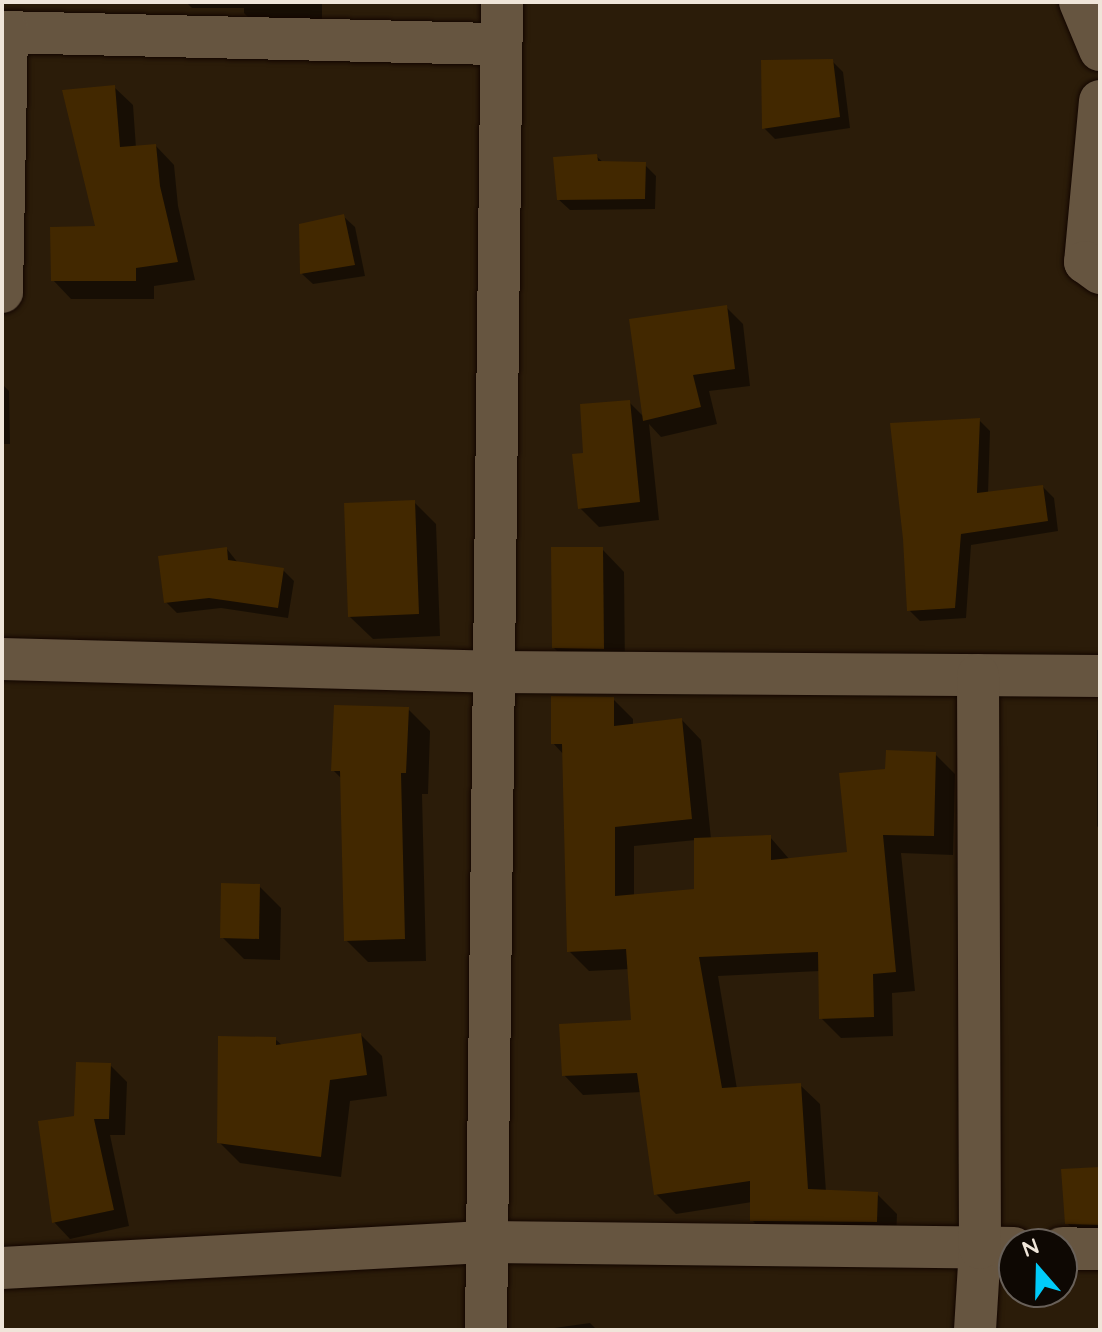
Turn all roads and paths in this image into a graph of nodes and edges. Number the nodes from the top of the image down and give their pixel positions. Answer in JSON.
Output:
{"nodes":[{"id":1,"x":502,"y":2,"type":"edge"},
{"id":2,"x":1080,"y":2,"type":"edge"},
{"id":3,"x":5,"y":32,"type":"edge"},
{"id":4,"x":500,"y":44,"type":"junction"},
{"id":5,"x":1100,"y":50,"type":"edge"},
{"id":6,"x":1100,"y":101,"type":"edge"},
{"id":7,"x":1100,"y":273,"type":"edge"},
{"id":8,"x":2,"y":292,"type":"edge"},
{"id":9,"x":2,"y":659,"type":"edge"},
{"id":10,"x":494,"y":672,"type":"junction"},
{"id":11,"x":978,"y":675,"type":"junction"},
{"id":12,"x":1100,"y":676,"type":"edge"},
{"id":13,"x":488,"y":1242,"type":"junction"},
{"id":14,"x":997,"y":1248,"type":"edge"},
{"id":15,"x":1078,"y":1248,"type":"edge"},
{"id":16,"x":1100,"y":1249,"type":"edge"},
{"id":17,"x":2,"y":1268,"type":"edge"},
{"id":18,"x":486,"y":1330,"type":"edge"},
{"id":19,"x":975,"y":1330,"type":"edge"}],
"edges":[{"from":1,"to":4,"type":"street"},
{"from":2,"to":5,"type":"street"},
{"from":3,"to":4,"type":"street"},
{"from":3,"to":8,"type":"street"},
{"from":4,"to":10,"type":"street"},
{"from":6,"to":7,"type":"street"},
{"from":9,"to":10,"type":"street"},
{"from":10,"to":11,"type":"street"},
{"from":10,"to":13,"type":"street"},
{"from":11,"to":12,"type":"street"},
{"from":11,"to":14,"type":"street"},
{"from":13,"to":14,"type":"street"},
{"from":13,"to":17,"type":"street"},
{"from":13,"to":18,"type":"street"},
{"from":14,"to":19,"type":"street"},
{"from":15,"to":16,"type":"street"}]}
